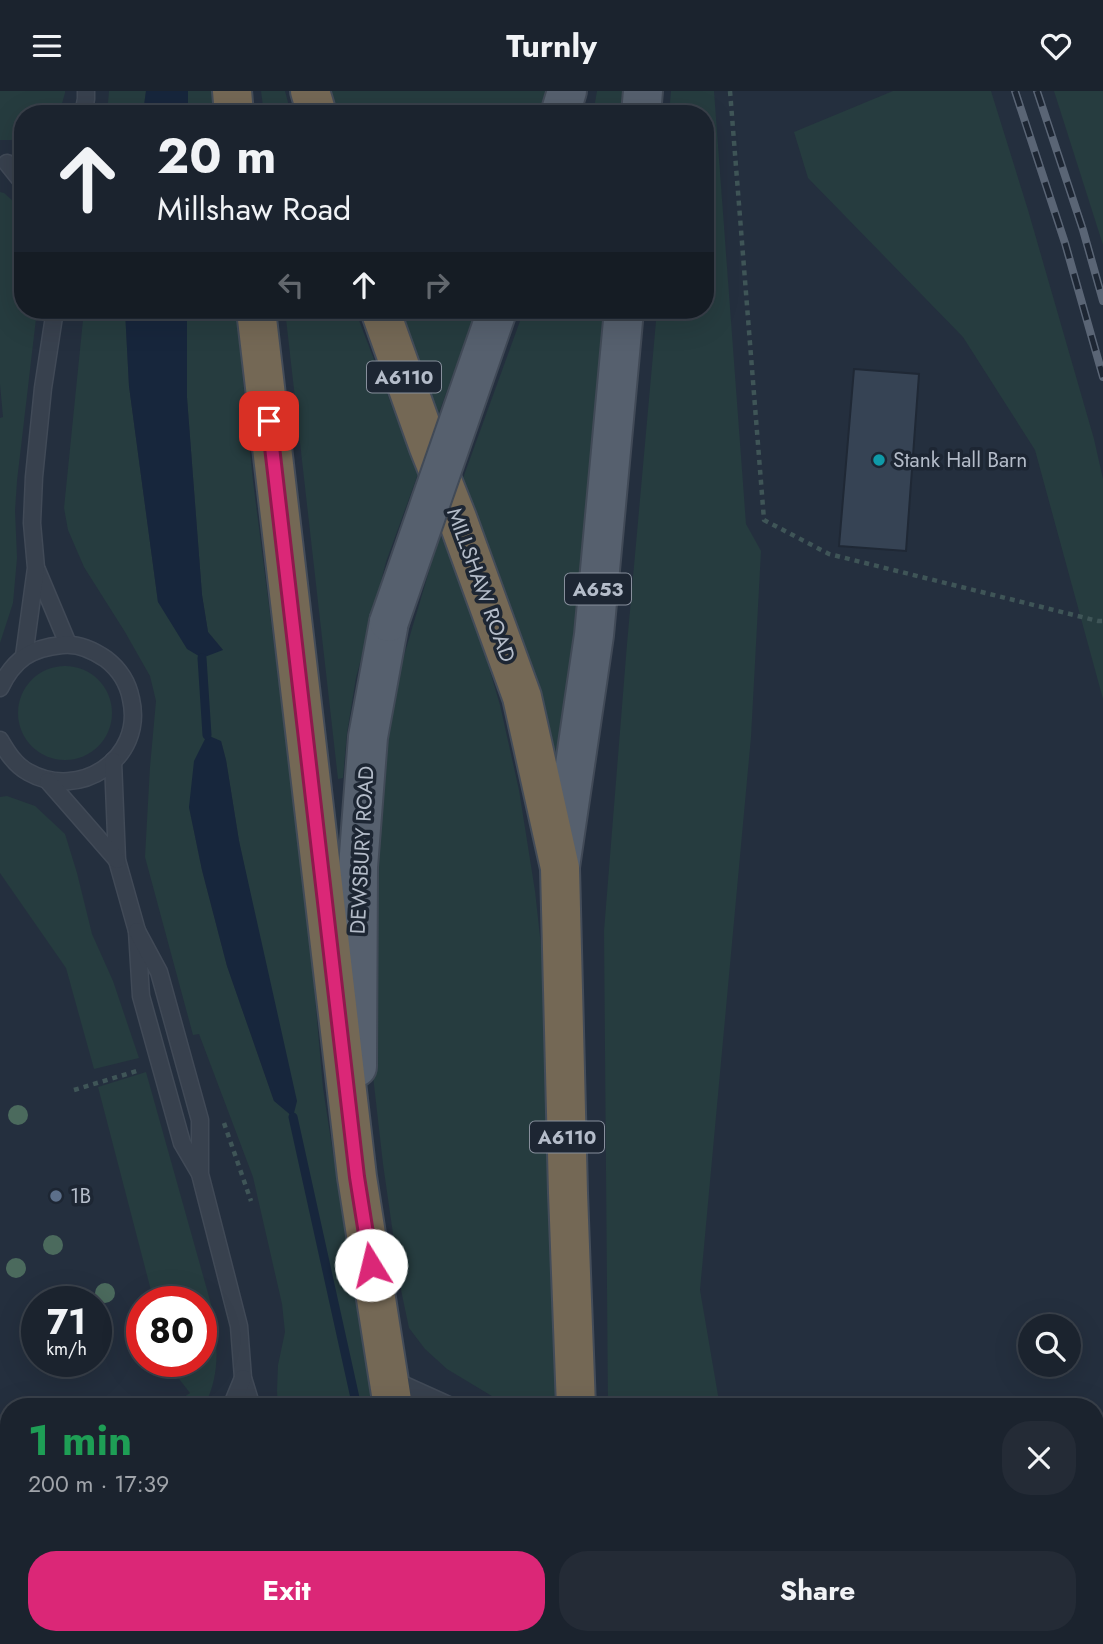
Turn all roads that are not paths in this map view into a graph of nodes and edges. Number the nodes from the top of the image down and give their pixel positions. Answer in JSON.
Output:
{"nodes":[{"id":1,"x":54,"y":319,"type":"edge"},
{"id":2,"x":257,"y":319,"type":"edge"},
{"id":3,"x":383,"y":319,"type":"edge"},
{"id":4,"x":494,"y":319,"type":"edge"},
{"id":5,"x":623,"y":319,"type":"edge"},
{"id":6,"x":36,"y":568,"type":"junction"},
{"id":7,"x":68,"y":644,"type":"junction"},
{"id":8,"x":24,"y":656,"type":"junction"},
{"id":9,"x":0,"y":688,"type":"edge"},
{"id":10,"x":0,"y":740,"type":"edge"},
{"id":11,"x":113,"y":761,"type":"junction"},
{"id":12,"x":48,"y":781,"type":"junction"},
{"id":13,"x":117,"y":860,"type":"junction"},
{"id":14,"x":560,"y":868,"type":"junction"},
{"id":15,"x":136,"y":931,"type":"junction"},
{"id":16,"x":200,"y":1174,"type":"junction"},
{"id":17,"x":357,"y":1177,"type":"junction"},
{"id":18,"x":243,"y":1378,"type":"junction"},
{"id":19,"x":391,"y":1393,"type":"edge"},
{"id":20,"x":235,"y":1398,"type":"edge"},
{"id":21,"x":249,"y":1398,"type":"edge"},
{"id":22,"x":413,"y":1398,"type":"edge"},
{"id":23,"x":576,"y":1398,"type":"edge"}],
"edges":[{"from":1,"to":6,"type":"lane"},
{"from":2,"to":17,"type":"highway"},
{"from":3,"to":14,"type":"highway","name":"MILLSHAW ROAD","number":"A6110"},
{"from":4,"to":17,"type":"main road","name":"DEWSBURY ROAD","bridge":true},
{"from":5,"to":14,"type":"main road","number":"A653"},
{"from":6,"to":7,"type":"lane"},
{"from":6,"to":8,"type":"lane"},
{"from":7,"to":8,"type":"lane"},
{"from":7,"to":11,"type":"lane"},
{"from":8,"to":9,"type":"lane"},
{"from":10,"to":12,"type":"lane"},
{"from":11,"to":12,"type":"lane"},
{"from":11,"to":13,"type":"lane"},
{"from":12,"to":13,"type":"lane"},
{"from":13,"to":15,"type":"lane"},
{"from":14,"to":23,"type":"highway","number":"A6110"},
{"from":15,"to":16,"type":"lane"},
{"from":15,"to":16,"type":"lane"},
{"from":16,"to":18,"type":"lane"},
{"from":17,"to":19,"type":"highway","name":"DEWSBURY ROAD"},
{"from":18,"to":20,"type":"lane"},
{"from":18,"to":21,"type":"lane"},
{"from":19,"to":22,"type":"lane"}]}
